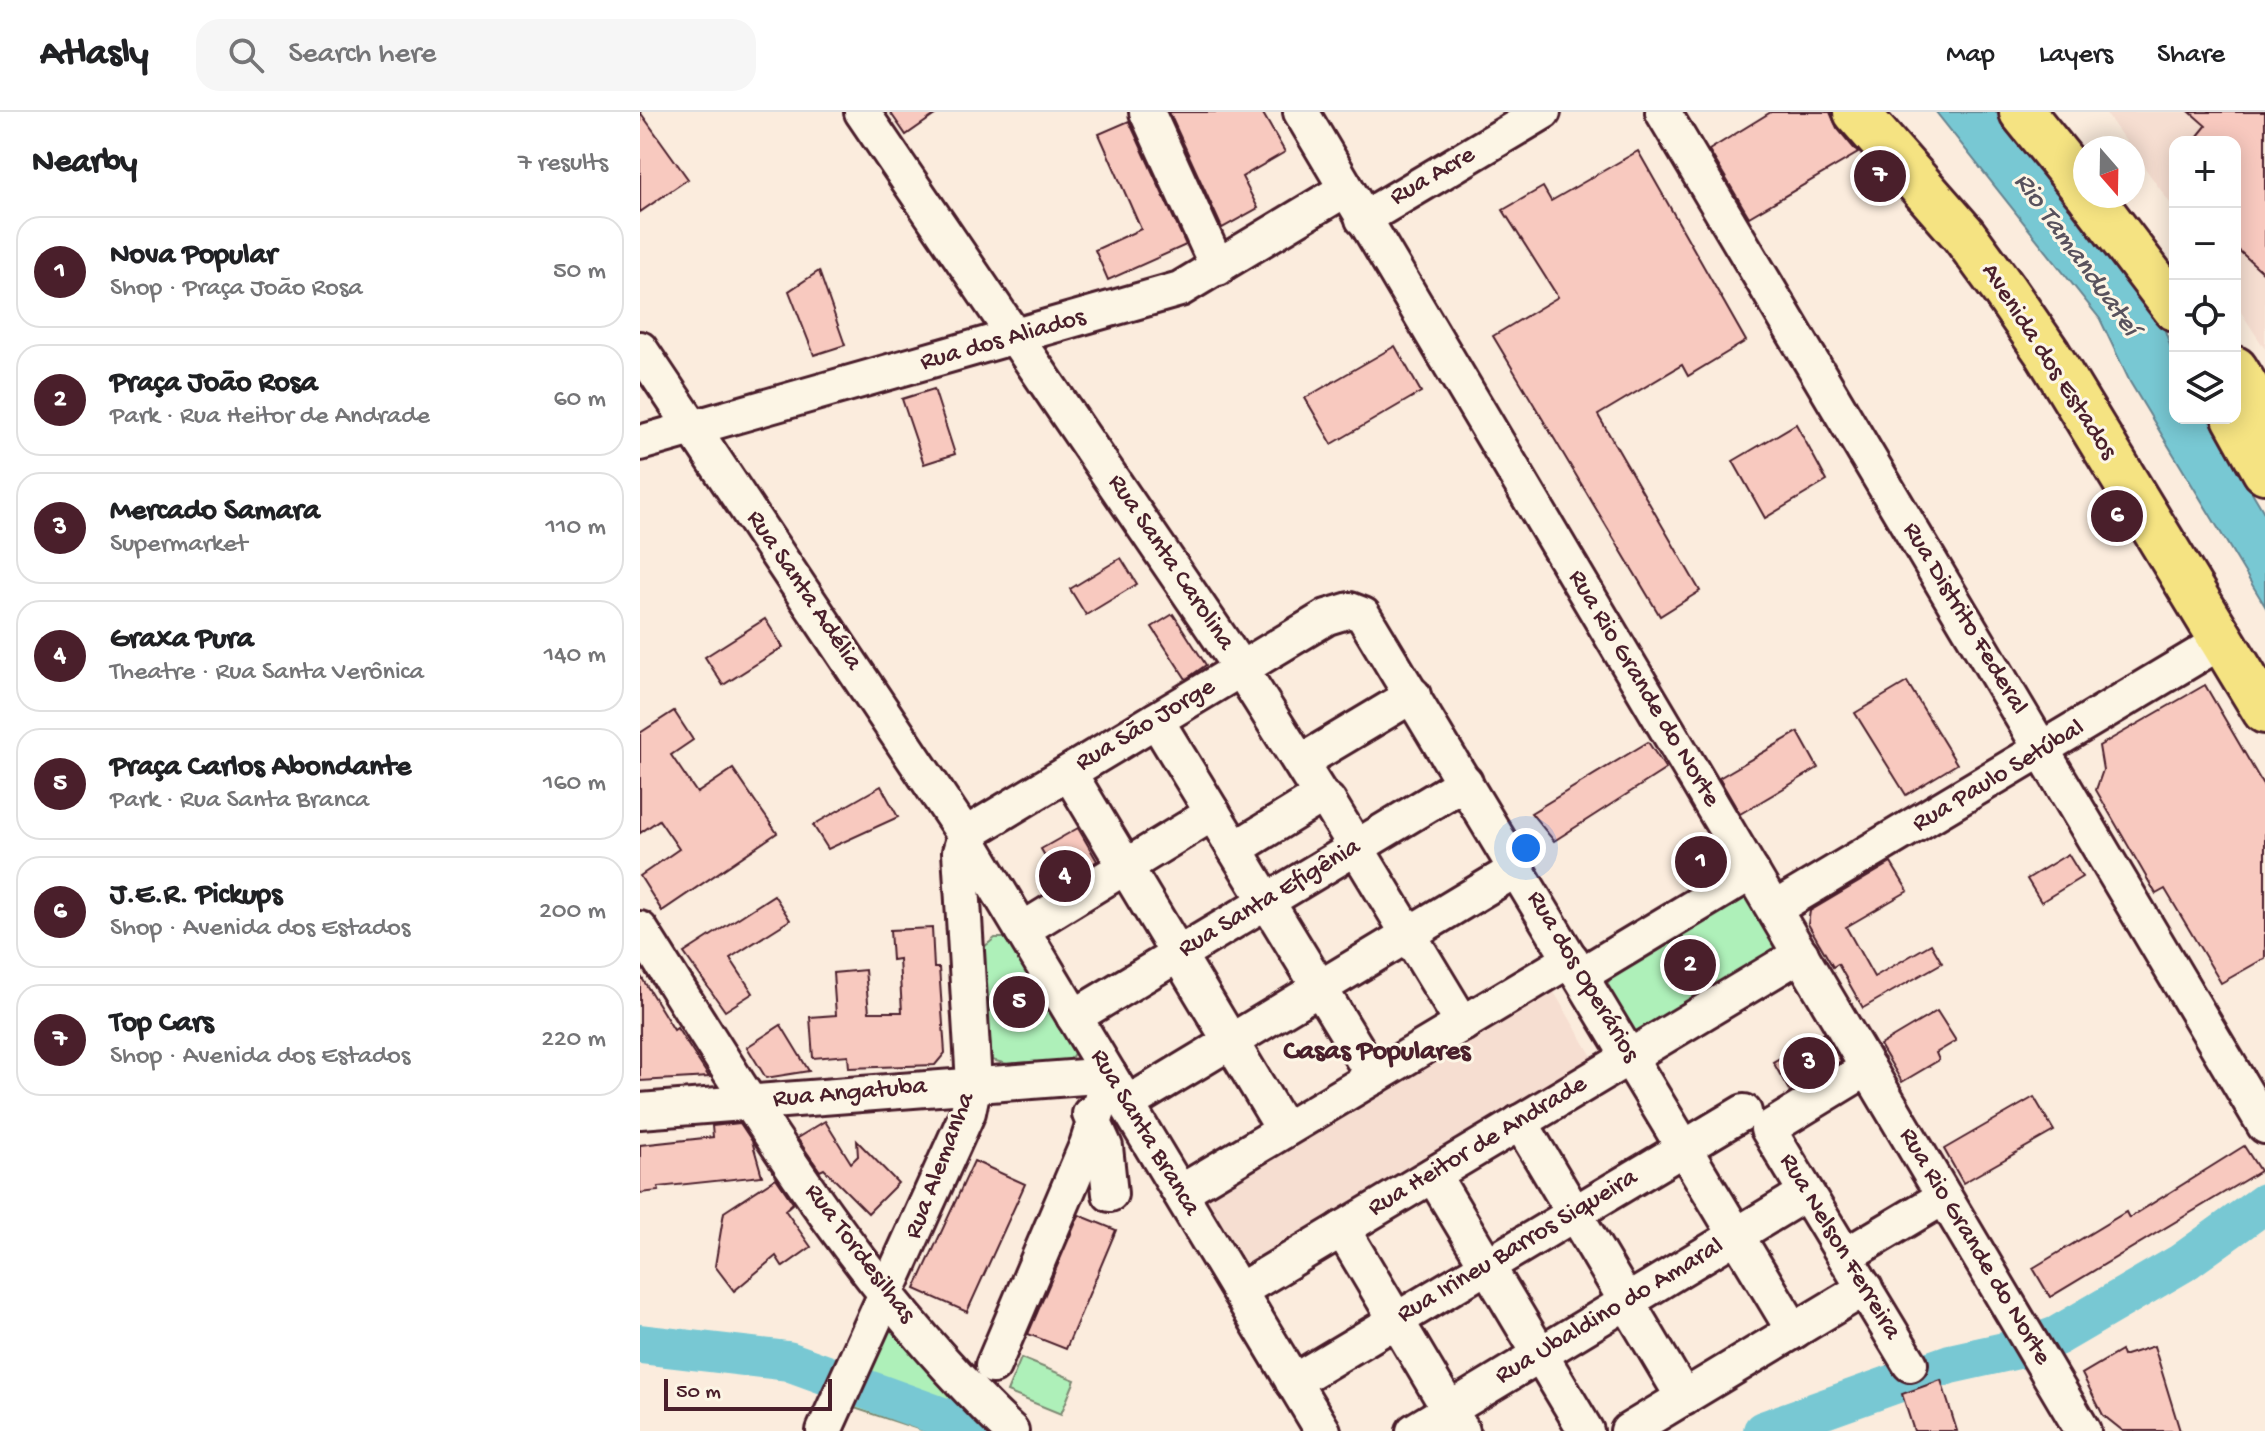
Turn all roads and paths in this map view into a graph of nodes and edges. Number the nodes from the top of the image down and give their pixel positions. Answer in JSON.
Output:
{"nodes":[{"id":1,"x":862,"y":112,"type":"edge"},
{"id":2,"x":1147,"y":112,"type":"edge"},
{"id":3,"x":1301,"y":112,"type":"edge"},
{"id":4,"x":1543,"y":112,"type":"edge"},
{"id":5,"x":1663,"y":112,"type":"edge"},
{"id":6,"x":1856,"y":112,"type":"edge"},
{"id":7,"x":1895,"y":112,"type":"edge"},
{"id":8,"x":2022,"y":112,"type":"edge"},
{"id":9,"x":2056,"y":112,"type":"edge"},
{"id":10,"x":2074,"y":136,"type":"edge"},
{"id":11,"x":2073,"y":175,"type":"edge"},
{"id":12,"x":1346,"y":189,"type":"junction"},
{"id":13,"x":2099,"y":208,"type":"edge"},
{"id":14,"x":2127,"y":208,"type":"edge"},
{"id":15,"x":1363,"y":219,"type":"junction"},
{"id":16,"x":1218,"y":268,"type":"junction"},
{"id":17,"x":2169,"y":268,"type":"edge"},
{"id":18,"x":2169,"y":300,"type":"edge"},
{"id":19,"x":1017,"y":338,"type":"junction"},
{"id":20,"x":640,"y":349,"type":"edge"},
{"id":21,"x":2241,"y":379,"type":"edge"},
{"id":22,"x":2265,"y":418,"type":"edge"},
{"id":23,"x":2239,"y":424,"type":"edge"},
{"id":24,"x":693,"y":428,"type":"junction"},
{"id":25,"x":640,"y":443,"type":"edge"},
{"id":26,"x":2265,"y":471,"type":"edge"},
{"id":27,"x":1327,"y":617,"type":"joint"},
{"id":28,"x":2222,"y":641,"type":"junction"},
{"id":29,"x":2265,"y":662,"type":"edge"},
{"id":30,"x":1241,"y":669,"type":"junction"},
{"id":31,"x":1413,"y":695,"type":"junction"},
{"id":32,"x":2265,"y":711,"type":"edge"},
{"id":33,"x":1156,"y":720,"type":"junction"},
{"id":34,"x":2042,"y":751,"type":"junction"},
{"id":35,"x":1301,"y":762,"type":"junction"},
{"id":36,"x":1069,"y":773,"type":"junction"},
{"id":37,"x":1465,"y":782,"type":"junction"},
{"id":38,"x":1321,"y":796,"type":"junction"},
{"id":39,"x":1213,"y":813,"type":"junction"},
{"id":40,"x":965,"y":835,"type":"junction"},
{"id":41,"x":1356,"y":847,"type":"junction"},
{"id":42,"x":1235,"y":849,"type":"junction"},
{"id":43,"x":1125,"y":867,"type":"junction"},
{"id":44,"x":1517,"y":869,"type":"junction"},
{"id":45,"x":1752,"y":872,"type":"junction"},
{"id":46,"x":1266,"y":901,"type":"junction"},
{"id":47,"x":1774,"y":909,"type":"junction"},
{"id":48,"x":1021,"y":928,"type":"junction"},
{"id":49,"x":640,"y":929,"type":"edge"},
{"id":50,"x":1409,"y":934,"type":"junction"},
{"id":51,"x":966,"y":941,"type":"junction"},
{"id":52,"x":1178,"y":954,"type":"junction"},
{"id":53,"x":1801,"y":954,"type":"junction"},
{"id":54,"x":1576,"y":967,"type":"junction"},
{"id":55,"x":1320,"y":988,"type":"junction"},
{"id":56,"x":1074,"y":1017,"type":"junction"},
{"id":57,"x":1463,"y":1024,"type":"junction"},
{"id":58,"x":1231,"y":1042,"type":"junction"},
{"id":59,"x":1630,"y":1057,"type":"junction"},
{"id":60,"x":1868,"y":1068,"type":"junction"},
{"id":61,"x":1109,"y":1075,"type":"junction"},
{"id":62,"x":1073,"y":1077,"type":"junction"},
{"id":63,"x":1374,"y":1077,"type":"junction"},
{"id":64,"x":974,"y":1083,"type":"junction"},
{"id":65,"x":751,"y":1103,"type":"junction"},
{"id":66,"x":1127,"y":1104,"type":"junction"},
{"id":67,"x":640,"y":1111,"type":"edge"},
{"id":68,"x":1756,"y":1121,"type":"junction"},
{"id":69,"x":1094,"y":1122,"type":"junction"},
{"id":70,"x":1520,"y":1122,"type":"junction"},
{"id":71,"x":2265,"y":1126,"type":"edge"},
{"id":72,"x":1284,"y":1130,"type":"junction"},
{"id":73,"x":1684,"y":1148,"type":"junction"},
{"id":74,"x":1433,"y":1175,"type":"junction"},
{"id":75,"x":1181,"y":1192,"type":"junction"},
{"id":76,"x":1806,"y":1193,"type":"junction"},
{"id":77,"x":1110,"y":1194,"type":"dead end"},
{"id":78,"x":1944,"y":1197,"type":"junction"},
{"id":79,"x":1574,"y":1214,"type":"junction"},
{"id":80,"x":1342,"y":1229,"type":"junction"},
{"id":81,"x":1737,"y":1235,"type":"junction"},
{"id":82,"x":1845,"y":1256,"type":"junction"},
{"id":83,"x":1487,"y":1266,"type":"junction"},
{"id":84,"x":1865,"y":1288,"type":"junction"},
{"id":85,"x":1239,"y":1291,"type":"junction"},
{"id":86,"x":887,"y":1298,"type":"junction"},
{"id":87,"x":1627,"y":1302,"type":"junction"},
{"id":88,"x":1397,"y":1320,"type":"junction"},
{"id":89,"x":1794,"y":1331,"type":"junction"},
{"id":90,"x":1540,"y":1354,"type":"junction"},
{"id":91,"x":1910,"y":1364,"type":"dead end"},
{"id":92,"x":993,"y":1366,"type":"dead end"},
{"id":93,"x":1293,"y":1382,"type":"junction"},
{"id":94,"x":1684,"y":1398,"type":"junction"},
{"id":95,"x":1456,"y":1420,"type":"edge"},
{"id":96,"x":1006,"y":1427,"type":"edge"},
{"id":97,"x":824,"y":1431,"type":"edge"},
{"id":98,"x":1323,"y":1431,"type":"edge"},
{"id":99,"x":1414,"y":1431,"type":"edge"},
{"id":100,"x":1586,"y":1431,"type":"edge"},
{"id":101,"x":1628,"y":1431,"type":"edge"},
{"id":102,"x":2083,"y":1431,"type":"edge"}],
"edges":[{"from":1,"to":19,"type":"street","name":"Rua Santa Carolina"},
{"from":2,"to":16,"type":"street"},
{"from":3,"to":12,"type":"street","name":"Rua Rio Grande do Norte"},
{"from":4,"to":15,"type":"street","name":"Rua Acre"},
{"from":5,"to":34,"type":"street","name":"Rua Distrito Federal"},
{"from":6,"to":28,"type":"highway","name":"Avenida dos Estados"},
{"from":7,"to":29,"type":"highway","name":"Avenida dos Estados"},
{"from":8,"to":11,"type":"highway"},
{"from":9,"to":10,"type":"highway"},
{"from":12,"to":15,"type":"street","name":"Rua Rio Grande do Norte"},
{"from":12,"to":16,"type":"street","name":"Rua dos Aliados"},
{"from":13,"to":18,"type":"highway"},
{"from":14,"to":17,"type":"highway"},
{"from":15,"to":45,"type":"street","name":"Rua Rio Grande do Norte"},
{"from":16,"to":19,"type":"street","name":"Rua dos Aliados"},
{"from":19,"to":24,"type":"street","name":"Rua dos Aliados"},
{"from":19,"to":30,"type":"street","name":"Rua Santa Carolina"},
{"from":20,"to":24,"type":"street","name":"Rua Santa Adélia"},
{"from":21,"to":22,"type":"highway"},
{"from":23,"to":26,"type":"highway"},
{"from":24,"to":25,"type":"street","name":"Rua dos Aliados"},
{"from":24,"to":40,"type":"street","name":"Rua Santa Adélia"},
{"from":27,"to":30,"type":"street","name":"Rua São Jorge"},
{"from":27,"to":31,"type":"street","name":"Rua dos Operários"},
{"from":28,"to":32,"type":"highway","name":"Avenida dos Estados"},
{"from":28,"to":34,"type":"street","name":"Rua Paulo Setúbal"},
{"from":30,"to":33,"type":"street","name":"Rua São Jorge"},
{"from":30,"to":35,"type":"street","name":"Rua Santa Carolina"},
{"from":31,"to":35,"type":"street"},
{"from":31,"to":37,"type":"street","name":"Rua dos Operários"},
{"from":33,"to":36,"type":"street","name":"Rua São Jorge"},
{"from":33,"to":39,"type":"street"},
{"from":34,"to":47,"type":"street","name":"Rua Paulo Setúbal"},
{"from":34,"to":71,"type":"street","name":"Rua Distrito Federal"},
{"from":35,"to":38,"type":"street","name":"Rua Santa Carolina"},
{"from":36,"to":40,"type":"street","name":"Rua São Jorge"},
{"from":36,"to":43,"type":"street"},
{"from":37,"to":41,"type":"street","name":"Rua Santa Efigênia"},
{"from":37,"to":44,"type":"street","name":"Rua dos Operários"},
{"from":38,"to":41,"type":"street","name":"Rua Santa Carolina"},
{"from":38,"to":42,"type":"street"},
{"from":39,"to":42,"type":"street"},
{"from":39,"to":43,"type":"street"},
{"from":40,"to":48,"type":"street","name":"Rua Santa Branca"},
{"from":40,"to":51,"type":"street","name":"Rua Alemanha"},
{"from":41,"to":46,"type":"street","name":"Rua Santa Efigênia"},
{"from":41,"to":50,"type":"street","name":"Rua Santa Carolina"},
{"from":42,"to":46,"type":"street"},
{"from":43,"to":48,"type":"street"},
{"from":43,"to":52,"type":"street"},
{"from":44,"to":50,"type":"street"},
{"from":44,"to":54,"type":"street","name":"Rua dos Operários"},
{"from":45,"to":47,"type":"street","name":"Rua Rio Grande do Norte"},
{"from":45,"to":54,"type":"street"},
{"from":46,"to":52,"type":"street","name":"Rua Santa Efigênia"},
{"from":46,"to":55,"type":"street"},
{"from":47,"to":53,"type":"street","name":"Rua Rio Grande do Norte"},
{"from":48,"to":51,"type":"street"},
{"from":48,"to":56,"type":"street","name":"Rua Santa Branca"},
{"from":49,"to":65,"type":"street","name":"Rua Tordesilhas"},
{"from":50,"to":55,"type":"street"},
{"from":50,"to":57,"type":"street","name":"Rua Santa Carolina"},
{"from":51,"to":64,"type":"street","name":"Rua Alemanha"},
{"from":52,"to":56,"type":"street","name":"Rua Santa Efigênia"},
{"from":52,"to":58,"type":"street"},
{"from":53,"to":59,"type":"street","name":"Rua Heitor de Andrade"},
{"from":53,"to":60,"type":"street","name":"Rua Rio Grande do Norte"},
{"from":54,"to":57,"type":"street"},
{"from":54,"to":59,"type":"street","name":"Rua dos Operários"},
{"from":55,"to":58,"type":"street"},
{"from":55,"to":63,"type":"street"},
{"from":56,"to":61,"type":"street","name":"Rua Santa Branca"},
{"from":57,"to":63,"type":"street"},
{"from":58,"to":66,"type":"street"},
{"from":58,"to":72,"type":"street"},
{"from":59,"to":70,"type":"street","name":"Rua Heitor de Andrade"},
{"from":59,"to":73,"type":"street","name":"Rua dos Operários"},
{"from":60,"to":68,"type":"street","name":"Rua Irineu Barros Siqueira"},
{"from":60,"to":78,"type":"street","name":"Rua Rio Grande do Norte"},
{"from":61,"to":62,"type":"street","name":"Rua Angatuba"},
{"from":61,"to":66,"type":"street","name":"Rua Santa Branca"},
{"from":61,"to":69,"type":"street"},
{"from":62,"to":64,"type":"street","name":"Rua Angatuba"},
{"from":62,"to":69,"type":"street"},
{"from":63,"to":72,"type":"street"},
{"from":64,"to":65,"type":"street","name":"Rua Angatuba"},
{"from":64,"to":86,"type":"street","name":"Rua Alemanha"},
{"from":65,"to":67,"type":"street","name":"Rua Angatuba"},
{"from":65,"to":86,"type":"street","name":"Rua Tordesilhas"},
{"from":66,"to":75,"type":"street","name":"Rua Santa Branca"},
{"from":68,"to":73,"type":"street","name":"Rua Irineu Barros Siqueira"},
{"from":68,"to":76,"type":"street","name":"Rua Nelson Ferreira"},
{"from":69,"to":77,"type":"street"},
{"from":69,"to":92,"type":"street"},
{"from":70,"to":74,"type":"street","name":"Rua Heitor de Andrade"},
{"from":70,"to":79,"type":"street"},
{"from":72,"to":75,"type":"street"},
{"from":73,"to":79,"type":"street","name":"Rua Irineu Barros Siqueira"},
{"from":73,"to":81,"type":"street","name":"Rua dos Operários"},
{"from":74,"to":80,"type":"street","name":"Rua Heitor de Andrade"},
{"from":74,"to":83,"type":"street"},
{"from":75,"to":85,"type":"street","name":"Rua Santa Branca"},
{"from":76,"to":81,"type":"street","name":"Rua Ubaldino do Amaral"},
{"from":76,"to":82,"type":"street","name":"Rua Nelson Ferreira"},
{"from":78,"to":82,"type":"street"},
{"from":78,"to":102,"type":"street","name":"Rua Rio Grande do Norte"},
{"from":79,"to":83,"type":"street","name":"Rua Irineu Barros Siqueira"},
{"from":79,"to":87,"type":"street"},
{"from":80,"to":85,"type":"street","name":"Rua Heitor de Andrade"},
{"from":80,"to":88,"type":"street"},
{"from":81,"to":87,"type":"street","name":"Rua Ubaldino do Amaral"},
{"from":81,"to":89,"type":"street","name":"Rua dos Operários"},
{"from":82,"to":84,"type":"street","name":"Rua Nelson Ferreira"},
{"from":83,"to":88,"type":"street","name":"Rua Irineu Barros Siqueira"},
{"from":83,"to":90,"type":"street"},
{"from":84,"to":89,"type":"street"},
{"from":84,"to":91,"type":"street","name":"Rua Nelson Ferreira"},
{"from":85,"to":93,"type":"street","name":"Rua Santa Branca"},
{"from":86,"to":96,"type":"street","name":"Rua Tordesilhas"},
{"from":86,"to":97,"type":"street","name":"Rua Alemanha"},
{"from":87,"to":90,"type":"street","name":"Rua Ubaldino do Amaral"},
{"from":87,"to":94,"type":"street"},
{"from":88,"to":93,"type":"street","name":"Rua Irineu Barros Siqueira"},
{"from":88,"to":95,"type":"street"},
{"from":89,"to":94,"type":"street"},
{"from":90,"to":95,"type":"street","name":"Rua Ubaldino do Amaral"},
{"from":90,"to":100,"type":"street"},
{"from":93,"to":98,"type":"street","name":"Rua Santa Branca"},
{"from":94,"to":101,"type":"street"},
{"from":95,"to":99,"type":"street","name":"Rua Ubaldino do Amaral"}]}
